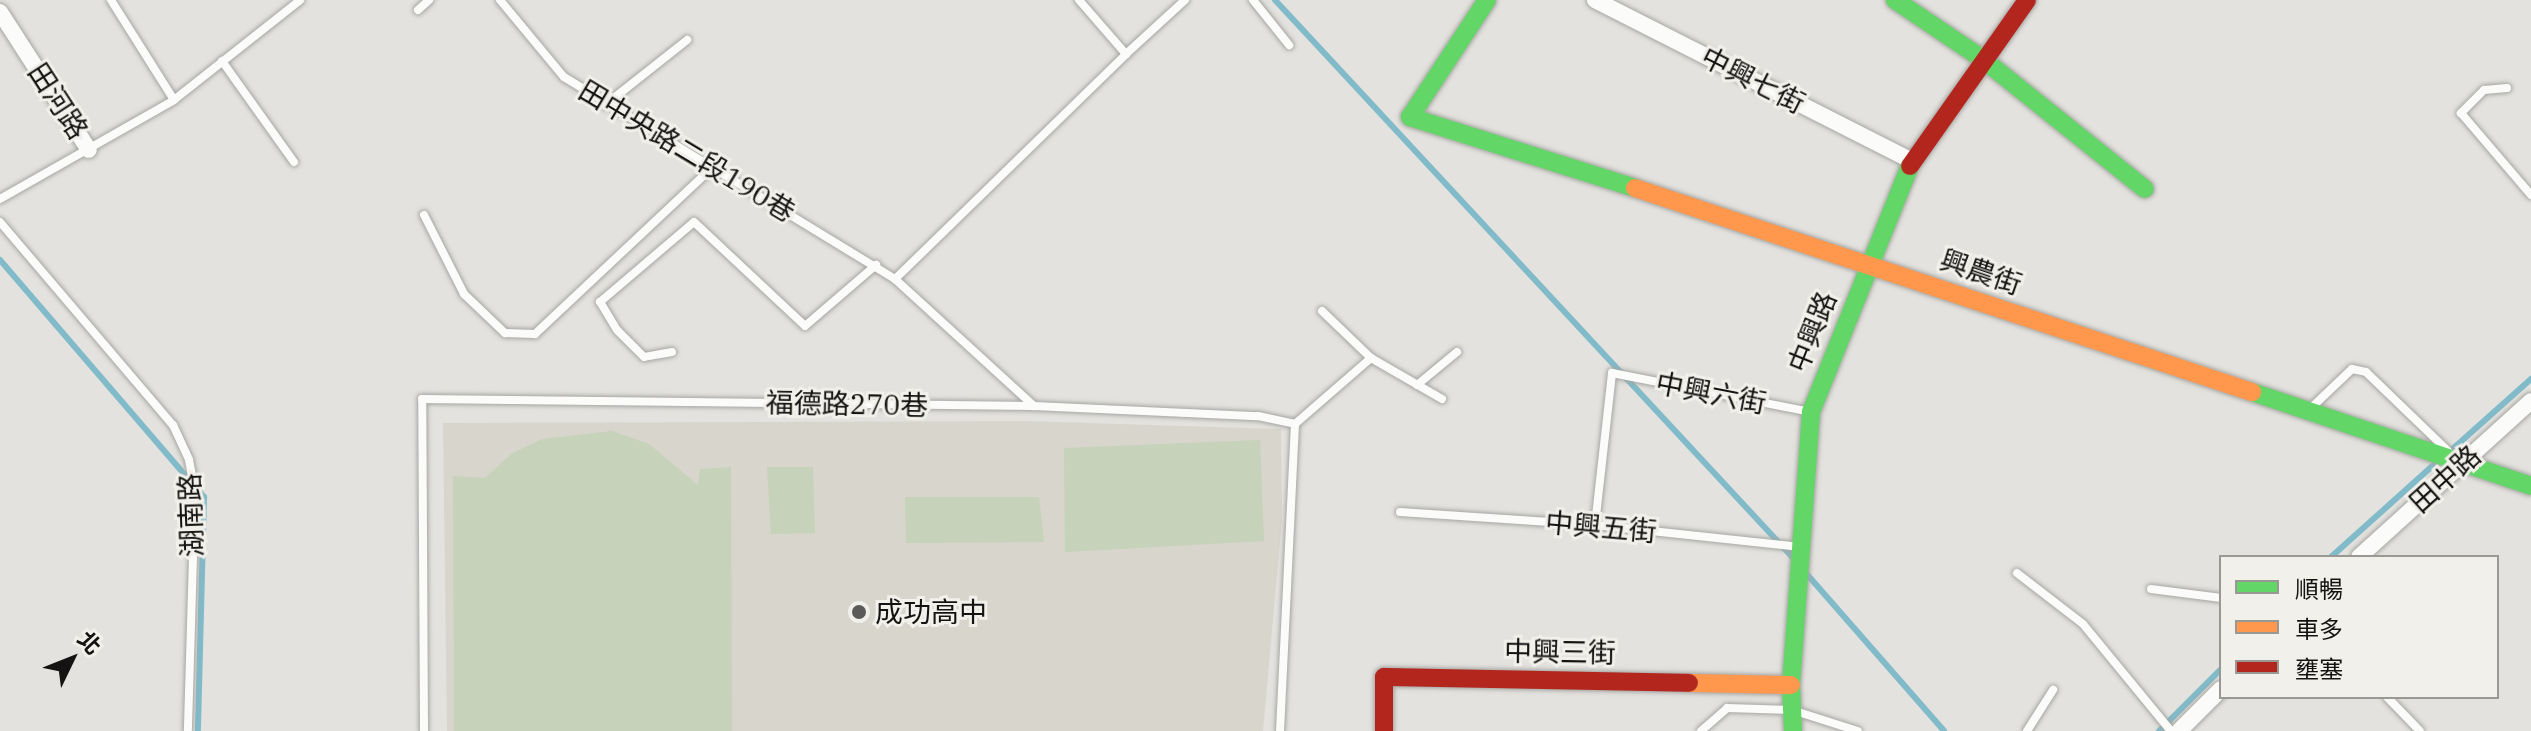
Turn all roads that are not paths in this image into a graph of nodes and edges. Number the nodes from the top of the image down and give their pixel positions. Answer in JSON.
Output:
{"nodes":[{"id":1,"x":111,"y":0,"type":"edge"},
{"id":2,"x":300,"y":0,"type":"edge"},
{"id":3,"x":429,"y":0,"type":"edge"},
{"id":4,"x":500,"y":0,"type":"edge"},
{"id":5,"x":1079,"y":0,"type":"edge"},
{"id":6,"x":1185,"y":0,"type":"edge"},
{"id":7,"x":1253,"y":0,"type":"edge"},
{"id":8,"x":1487,"y":0,"type":"edge"},
{"id":9,"x":1595,"y":0,"type":"edge"},
{"id":10,"x":1895,"y":0,"type":"edge"},
{"id":11,"x":2027,"y":0,"type":"edge"},
{"id":12,"x":418,"y":10,"type":"dead end"},
{"id":13,"x":0,"y":12,"type":"edge"},
{"id":14,"x":687,"y":40,"type":"dead end"},
{"id":15,"x":1289,"y":45,"type":"dead end"},
{"id":16,"x":1126,"y":54,"type":"junction"},
{"id":17,"x":1984,"y":60,"type":"junction"},
{"id":18,"x":222,"y":61,"type":"junction"},
{"id":19,"x":2507,"y":88,"type":"dead end"},
{"id":20,"x":174,"y":100,"type":"junction"},
{"id":21,"x":605,"y":105,"type":"junction"},
{"id":22,"x":89,"y":150,"type":"junction"},
{"id":23,"x":1912,"y":161,"type":"junction"},
{"id":24,"x":294,"y":162,"type":"dead end"},
{"id":25,"x":714,"y":166,"type":"junction"},
{"id":26,"x":2145,"y":189,"type":"dead end"},
{"id":27,"x":2531,"y":195,"type":"edge"},
{"id":28,"x":0,"y":199,"type":"edge"},
{"id":29,"x":424,"y":215,"type":"dead end"},
{"id":30,"x":0,"y":222,"type":"edge"},
{"id":31,"x":1870,"y":263,"type":"junction"},
{"id":32,"x":876,"y":265,"type":"junction"},
{"id":33,"x":895,"y":279,"type":"junction"},
{"id":34,"x":1322,"y":311,"type":"dead end"},
{"id":35,"x":672,"y":352,"type":"dead end"},
{"id":36,"x":1457,"y":352,"type":"dead end"},
{"id":37,"x":1371,"y":358,"type":"junction"},
{"id":38,"x":1417,"y":385,"type":"junction"},
{"id":39,"x":1442,"y":399,"type":"dead end"},
{"id":40,"x":2531,"y":401,"type":"edge"},
{"id":41,"x":1034,"y":406,"type":"junction"},
{"id":42,"x":1811,"y":412,"type":"junction"},
{"id":43,"x":2307,"y":412,"type":"junction"},
{"id":44,"x":1295,"y":424,"type":"junction"},
{"id":45,"x":2462,"y":464,"type":"junction"},
{"id":46,"x":2531,"y":486,"type":"edge"},
{"id":47,"x":1400,"y":512,"type":"dead end"},
{"id":48,"x":1595,"y":525,"type":"junction"},
{"id":49,"x":1802,"y":547,"type":"junction"},
{"id":50,"x":2361,"y":555,"type":"edge"},
{"id":51,"x":2017,"y":573,"type":"dead end"},
{"id":52,"x":2151,"y":589,"type":"dead end"},
{"id":53,"x":2219,"y":598,"type":"edge"},
{"id":54,"x":1791,"y":685,"type":"junction"},
{"id":55,"x":2053,"y":690,"type":"dead end"},
{"id":56,"x":2219,"y":691,"type":"edge"},
{"id":57,"x":2389,"y":699,"type":"edge"},
{"id":58,"x":1792,"y":710,"type":"junction"},
{"id":59,"x":188,"y":731,"type":"edge"},
{"id":60,"x":424,"y":731,"type":"edge"},
{"id":61,"x":1280,"y":731,"type":"edge"},
{"id":62,"x":1384,"y":731,"type":"edge"},
{"id":63,"x":1701,"y":731,"type":"edge"},
{"id":64,"x":1793,"y":731,"type":"edge"},
{"id":65,"x":1858,"y":731,"type":"edge"},
{"id":66,"x":2027,"y":731,"type":"edge"},
{"id":67,"x":2171,"y":731,"type":"edge"},
{"id":68,"x":2179,"y":731,"type":"edge"},
{"id":69,"x":2420,"y":731,"type":"edge"}],
"edges":[{"from":1,"to":20,"type":"lane"},
{"from":2,"to":18,"type":"lane"},
{"from":3,"to":12,"type":"lane"},
{"from":4,"to":21,"type":"lane","name":"田中央路二段190巷"},
{"from":5,"to":16,"type":"lane"},
{"from":6,"to":16,"type":"lane"},
{"from":7,"to":15,"type":"lane"},
{"from":8,"to":31,"type":"street","name":"興農街"},
{"from":9,"to":23,"type":"street","name":"中興七街"},
{"from":10,"to":17,"type":"street"},
{"from":11,"to":17,"type":"street","name":"中興路"},
{"from":13,"to":22,"type":"street","name":"田河路"},
{"from":14,"to":21,"type":"lane"},
{"from":16,"to":33,"type":"lane"},
{"from":17,"to":23,"type":"street","name":"中興路"},
{"from":17,"to":26,"type":"street"},
{"from":18,"to":20,"type":"lane"},
{"from":18,"to":24,"type":"lane"},
{"from":19,"to":27,"type":"lane"},
{"from":20,"to":22,"type":"lane"},
{"from":21,"to":25,"type":"lane","name":"田中央路二段190巷"},
{"from":22,"to":28,"type":"lane"},
{"from":23,"to":31,"type":"street","name":"中興路"},
{"from":25,"to":29,"type":"lane"},
{"from":25,"to":32,"type":"lane","name":"田中央路二段190巷"},
{"from":30,"to":59,"type":"lane","name":"湖南路"},
{"from":31,"to":42,"type":"street","name":"中興路"},
{"from":31,"to":43,"type":"street","name":"興農街"},
{"from":32,"to":33,"type":"lane","name":"田中央路二段190巷"},
{"from":32,"to":35,"type":"lane"},
{"from":33,"to":41,"type":"lane","name":"田中央路二段190巷"},
{"from":34,"to":37,"type":"lane"},
{"from":36,"to":38,"type":"lane"},
{"from":37,"to":38,"type":"lane"},
{"from":37,"to":44,"type":"lane"},
{"from":38,"to":39,"type":"lane"},
{"from":40,"to":45,"type":"street","name":"田中路"},
{"from":41,"to":44,"type":"lane","name":"福德路270巷"},
{"from":41,"to":60,"type":"lane","name":"福德路270巷"},
{"from":42,"to":48,"type":"lane","name":"中興六街"},
{"from":42,"to":49,"type":"street","name":"中興路"},
{"from":43,"to":45,"type":"street","name":"興農街"},
{"from":43,"to":45,"type":"lane"},
{"from":44,"to":61,"type":"lane"},
{"from":45,"to":46,"type":"street","name":"興農街"},
{"from":45,"to":50,"type":"street","name":"田中路"},
{"from":47,"to":48,"type":"lane","name":"中興五街"},
{"from":48,"to":49,"type":"lane","name":"中興五街"},
{"from":49,"to":54,"type":"street","name":"中興路"},
{"from":51,"to":67,"type":"lane"},
{"from":52,"to":53,"type":"lane"},
{"from":54,"to":58,"type":"street","name":"中興路"},
{"from":54,"to":62,"type":"street","name":"中興三街"},
{"from":55,"to":66,"type":"lane"},
{"from":56,"to":68,"type":"street"},
{"from":57,"to":69,"type":"lane"},
{"from":58,"to":63,"type":"lane"},
{"from":58,"to":64,"type":"street","name":"中興路"},
{"from":58,"to":65,"type":"lane"}]}
